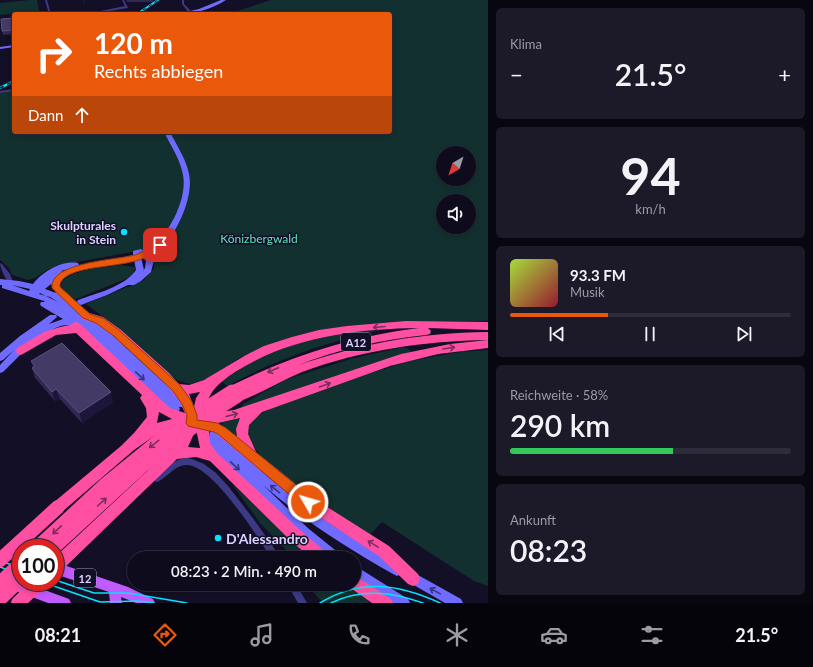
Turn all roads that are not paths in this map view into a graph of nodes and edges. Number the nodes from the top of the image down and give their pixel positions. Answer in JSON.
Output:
{"nodes":[{"id":1,"x":46,"y":0,"type":"edge"},
{"id":2,"x":123,"y":0,"type":"edge"},
{"id":3,"x":183,"y":0,"type":"edge"},
{"id":4,"x":224,"y":0,"type":"edge"},
{"id":5,"x":49,"y":12,"type":"edge"},
{"id":6,"x":101,"y":12,"type":"edge"},
{"id":7,"x":189,"y":12,"type":"edge"},
{"id":8,"x":193,"y":12,"type":"edge"},
{"id":9,"x":12,"y":46,"type":"edge"},
{"id":10,"x":0,"y":48,"type":"edge"},
{"id":11,"x":12,"y":90,"type":"edge"},
{"id":12,"x":0,"y":92,"type":"edge"},
{"id":13,"x":168,"y":134,"type":"edge"},
{"id":14,"x":140,"y":254,"type":"junction"},
{"id":15,"x":101,"y":264,"type":"junction"},
{"id":16,"x":139,"y":265,"type":"junction"},
{"id":17,"x":2,"y":267,"type":"edge"},
{"id":18,"x":77,"y":268,"type":"junction"},
{"id":19,"x":0,"y":274,"type":"edge"},
{"id":20,"x":10,"y":282,"type":"junction"},
{"id":21,"x":0,"y":283,"type":"edge"},
{"id":22,"x":112,"y":289,"type":"junction"},
{"id":23,"x":35,"y":292,"type":"junction"},
{"id":24,"x":79,"y":305,"type":"junction"},
{"id":25,"x":53,"y":316,"type":"dead end"},
{"id":26,"x":78,"y":323,"type":"junction"},
{"id":27,"x":488,"y":328,"type":"edge"},
{"id":28,"x":488,"y":336,"type":"edge"},
{"id":29,"x":488,"y":344,"type":"edge"},
{"id":30,"x":21,"y":350,"type":"joint"},
{"id":31,"x":0,"y":358,"type":"edge"},
{"id":32,"x":1,"y":370,"type":"edge"},
{"id":33,"x":217,"y":378,"type":"junction"},
{"id":34,"x":140,"y":388,"type":"junction"},
{"id":35,"x":177,"y":388,"type":"junction"},
{"id":36,"x":235,"y":394,"type":"junction"},
{"id":37,"x":178,"y":406,"type":"dead end"},
{"id":38,"x":262,"y":407,"type":"junction"},
{"id":39,"x":197,"y":421,"type":"junction"},
{"id":40,"x":129,"y":446,"type":"junction"},
{"id":41,"x":174,"y":454,"type":"junction"},
{"id":42,"x":214,"y":458,"type":"junction"},
{"id":43,"x":255,"y":460,"type":"junction"},
{"id":44,"x":157,"y":479,"type":"dead end"},
{"id":45,"x":47,"y":539,"type":"edge"},
{"id":46,"x":63,"y":539,"type":"edge"},
{"id":47,"x":271,"y":551,"type":"edge"},
{"id":48,"x":314,"y":551,"type":"edge"},
{"id":49,"x":328,"y":551,"type":"edge"},
{"id":50,"x":0,"y":552,"type":"edge"},
{"id":51,"x":12,"y":554,"type":"edge"},
{"id":52,"x":64,"y":559,"type":"edge"},
{"id":53,"x":0,"y":560,"type":"edge"},
{"id":54,"x":64,"y":571,"type":"edge"},
{"id":55,"x":12,"y":572,"type":"edge"},
{"id":56,"x":361,"y":575,"type":"edge"},
{"id":57,"x":0,"y":579,"type":"edge"},
{"id":58,"x":413,"y":579,"type":"junction"},
{"id":59,"x":0,"y":583,"type":"edge"},
{"id":60,"x":361,"y":587,"type":"edge"},
{"id":61,"x":12,"y":588,"type":"edge"},
{"id":62,"x":114,"y":589,"type":"junction"},
{"id":63,"x":31,"y":591,"type":"edge"},
{"id":64,"x":295,"y":591,"type":"edge"},
{"id":65,"x":0,"y":600,"type":"edge"},
{"id":66,"x":18,"y":603,"type":"edge"},
{"id":67,"x":65,"y":603,"type":"edge"},
{"id":68,"x":116,"y":603,"type":"edge"},
{"id":69,"x":149,"y":603,"type":"edge"},
{"id":70,"x":303,"y":603,"type":"edge"},
{"id":71,"x":385,"y":603,"type":"edge"},
{"id":72,"x":404,"y":603,"type":"edge"},
{"id":73,"x":457,"y":603,"type":"edge"}],
"edges":[{"from":1,"to":5,"type":"street"},
{"from":2,"to":6,"type":"street"},
{"from":3,"to":7,"type":"street"},
{"from":4,"to":8,"type":"main road"},
{"from":9,"to":10,"type":"main road"},
{"from":11,"to":12,"type":"street"},
{"from":13,"to":14,"type":"main road"},
{"from":14,"to":15,"type":"main road"},
{"from":14,"to":16,"type":"main road"},
{"from":14,"to":22,"type":"main road"},
{"from":14,"to":23,"type":"main road"},
{"from":15,"to":16,"type":"main road"},
{"from":15,"to":18,"type":"main road"},
{"from":16,"to":22,"type":"main road"},
{"from":17,"to":19,"type":"street"},
{"from":17,"to":20,"type":"street"},
{"from":18,"to":23,"type":"main road"},
{"from":18,"to":24,"type":"main road"},
{"from":20,"to":21,"type":"main road"},
{"from":20,"to":23,"type":"main road"},
{"from":21,"to":23,"type":"main road"},
{"from":22,"to":24,"type":"main road"},
{"from":23,"to":24,"type":"main road"},
{"from":23,"to":26,"type":"main road"},
{"from":24,"to":26,"type":"main road"},
{"from":25,"to":31,"type":"main road"},
{"from":26,"to":30,"type":"highway"},
{"from":26,"to":34,"type":"highway"},
{"from":26,"to":35,"type":"highway"},
{"from":26,"to":37,"type":"main road"},
{"from":27,"to":33,"type":"highway","one_way":true},
{"from":27,"to":36,"type":"highway","number":"A12","one_way":true},
{"from":28,"to":36,"type":"highway","number":"A12"},
{"from":38,"to":29,"type":"highway","one_way":true},
{"from":30,"to":32,"type":"main road"},
{"from":33,"to":35,"type":"highway"},
{"from":33,"to":39,"type":"highway"},
{"from":34,"to":39,"type":"highway"},
{"from":34,"to":40,"type":"highway"},
{"from":35,"to":39,"type":"highway"},
{"from":36,"to":45,"type":"highway","number":"A12","one_way":true,"bridge":true},
{"from":46,"to":36,"type":"highway","number":"A12","one_way":true,"bridge":true},
{"from":39,"to":38,"type":"highway","one_way":true},
{"from":38,"to":43,"type":"highway"},
{"from":39,"to":40,"type":"highway"},
{"from":39,"to":41,"type":"highway"},
{"from":39,"to":42,"type":"highway"},
{"from":39,"to":43,"type":"highway"},
{"from":40,"to":53,"type":"highway","bridge":true},
{"from":41,"to":42,"type":"highway"},
{"from":41,"to":52,"type":"highway"},
{"from":42,"to":48,"type":"highway"},
{"from":58,"to":43,"type":"highway","one_way":true},
{"from":44,"to":47,"type":"street"},
{"from":58,"to":49,"type":"main road","one_way":true},
{"from":50,"to":51,"type":"main road"},
{"from":54,"to":62,"type":"main road","number":"12"},
{"from":55,"to":59,"type":"highway","bridge":true},
{"from":56,"to":72,"type":"main road"},
{"from":57,"to":67,"type":"main road"},
{"from":73,"to":58,"type":"main road","one_way":true},
{"from":60,"to":71,"type":"highway"},
{"from":61,"to":65,"type":"highway","bridge":true},
{"from":62,"to":68,"type":"main road"},
{"from":62,"to":69,"type":"main road","number":"12"},
{"from":63,"to":66,"type":"highway","bridge":true},
{"from":64,"to":70,"type":"street"}]}
